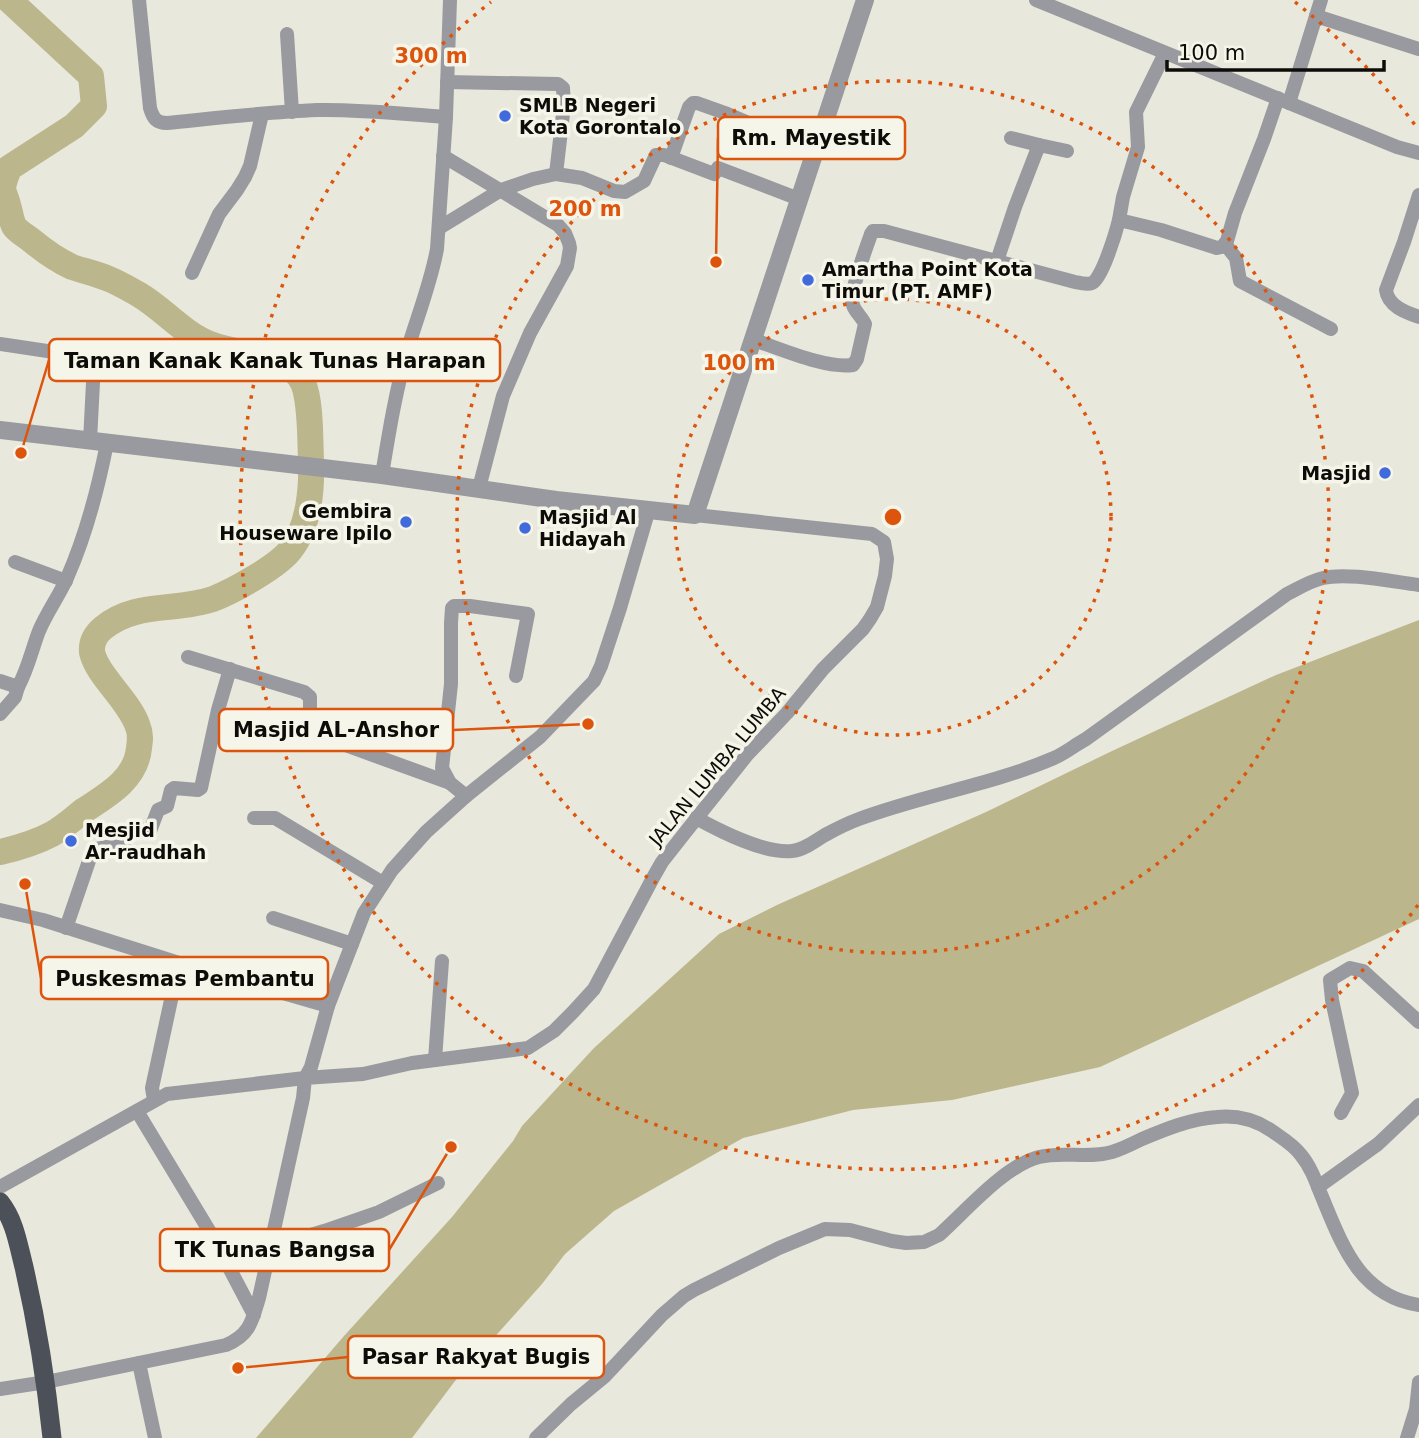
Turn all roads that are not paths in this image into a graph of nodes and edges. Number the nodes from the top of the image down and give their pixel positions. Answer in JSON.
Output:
{"nodes":[{"id":1,"x":139,"y":0,"type":"edge"},
{"id":2,"x":450,"y":0,"type":"edge"},
{"id":3,"x":865,"y":0,"type":"edge"},
{"id":4,"x":1036,"y":0,"type":"edge"},
{"id":5,"x":1321,"y":0,"type":"edge"},
{"id":6,"x":1316,"y":16,"type":"junction"},
{"id":7,"x":287,"y":34,"type":"dead end"},
{"id":8,"x":1419,"y":49,"type":"edge"},
{"id":9,"x":1165,"y":53,"type":"junction"},
{"id":10,"x":447,"y":82,"type":"junction"},
{"id":11,"x":1283,"y":101,"type":"junction"},
{"id":12,"x":292,"y":111,"type":"junction"},
{"id":13,"x":262,"y":114,"type":"junction"},
{"id":14,"x":446,"y":117,"type":"junction"},
{"id":15,"x":1011,"y":138,"type":"dead end"},
{"id":16,"x":1039,"y":145,"type":"junction"},
{"id":17,"x":1067,"y":150,"type":"dead end"},
{"id":18,"x":814,"y":151,"type":"junction"},
{"id":19,"x":1419,"y":153,"type":"edge"},
{"id":20,"x":443,"y":156,"type":"junction"},
{"id":21,"x":671,"y":158,"type":"junction"},
{"id":22,"x":556,"y":174,"type":"junction"},
{"id":23,"x":501,"y":190,"type":"junction"},
{"id":24,"x":1419,"y":195,"type":"edge"},
{"id":25,"x":799,"y":199,"type":"junction"},
{"id":26,"x":1119,"y":220,"type":"junction"},
{"id":27,"x":439,"y":229,"type":"junction"},
{"id":28,"x":1225,"y":244,"type":"junction"},
{"id":29,"x":997,"y":261,"type":"junction"},
{"id":30,"x":192,"y":273,"type":"dead end"},
{"id":31,"x":1419,"y":317,"type":"edge"},
{"id":32,"x":1331,"y":328,"type":"dead end"},
{"id":33,"x":754,"y":340,"type":"junction"},
{"id":34,"x":0,"y":344,"type":"edge"},
{"id":35,"x":0,"y":430,"type":"edge"},
{"id":36,"x":98,"y":442,"type":"junction"},
{"id":37,"x":382,"y":475,"type":"junction"},
{"id":38,"x":479,"y":488,"type":"junction"},
{"id":39,"x":649,"y":509,"type":"junction"},
{"id":40,"x":695,"y":515,"type":"junction"},
{"id":41,"x":15,"y":562,"type":"dead end"},
{"id":42,"x":66,"y":581,"type":"junction"},
{"id":43,"x":1419,"y":585,"type":"edge"},
{"id":44,"x":188,"y":657,"type":"dead end"},
{"id":45,"x":230,"y":669,"type":"junction"},
{"id":46,"x":516,"y":676,"type":"dead end"},
{"id":47,"x":0,"y":681,"type":"edge"},
{"id":48,"x":18,"y":687,"type":"junction"},
{"id":49,"x":0,"y":714,"type":"edge"},
{"id":50,"x":450,"y":783,"type":"junction"},
{"id":51,"x":466,"y":796,"type":"junction"},
{"id":52,"x":254,"y":818,"type":"dead end"},
{"id":53,"x":696,"y":818,"type":"junction"},
{"id":54,"x":383,"y":883,"type":"junction"},
{"id":55,"x":0,"y":910,"type":"edge"},
{"id":56,"x":273,"y":918,"type":"dead end"},
{"id":57,"x":66,"y":928,"type":"junction"},
{"id":58,"x":352,"y":944,"type":"junction"},
{"id":59,"x":442,"y":961,"type":"dead end"},
{"id":60,"x":179,"y":963,"type":"junction"},
{"id":61,"x":328,"y":1006,"type":"junction"},
{"id":62,"x":1419,"y":1023,"type":"edge"},
{"id":63,"x":435,"y":1060,"type":"junction"},
{"id":64,"x":305,"y":1078,"type":"junction"},
{"id":65,"x":154,"y":1100,"type":"junction"},
{"id":66,"x":1419,"y":1105,"type":"edge"},
{"id":67,"x":137,"y":1111,"type":"junction"},
{"id":68,"x":1340,"y":1113,"type":"dead end"},
{"id":69,"x":438,"y":1183,"type":"dead end"},
{"id":70,"x":0,"y":1187,"type":"edge"},
{"id":71,"x":1318,"y":1187,"type":"junction"},
{"id":72,"x":0,"y":1202,"type":"edge"},
{"id":73,"x":271,"y":1247,"type":"junction"},
{"id":74,"x":1419,"y":1306,"type":"edge"},
{"id":75,"x":254,"y":1315,"type":"junction"},
{"id":76,"x":139,"y":1363,"type":"junction"},
{"id":77,"x":46,"y":1382,"type":"junction"},
{"id":78,"x":1419,"y":1382,"type":"edge"},
{"id":79,"x":0,"y":1389,"type":"edge"},
{"id":80,"x":52,"y":1438,"type":"edge"},
{"id":81,"x":155,"y":1438,"type":"edge"},
{"id":82,"x":536,"y":1438,"type":"edge"},
{"id":83,"x":1407,"y":1438,"type":"edge"}],
"edges":[{"from":1,"to":13,"type":"street"},
{"from":2,"to":10,"type":"street"},
{"from":3,"to":18,"type":"street"},
{"from":4,"to":9,"type":"street"},
{"from":5,"to":6,"type":"street"},
{"from":6,"to":8,"type":"street"},
{"from":6,"to":11,"type":"street"},
{"from":7,"to":12,"type":"street"},
{"from":9,"to":11,"type":"street"},
{"from":9,"to":26,"type":"street"},
{"from":10,"to":14,"type":"street"},
{"from":10,"to":22,"type":"street"},
{"from":11,"to":19,"type":"street"},
{"from":11,"to":28,"type":"street"},
{"from":12,"to":13,"type":"street"},
{"from":12,"to":14,"type":"street"},
{"from":13,"to":30,"type":"street"},
{"from":14,"to":20,"type":"street"},
{"from":15,"to":16,"type":"street"},
{"from":16,"to":17,"type":"street"},
{"from":16,"to":29,"type":"street"},
{"from":18,"to":21,"type":"street"},
{"from":18,"to":25,"type":"street"},
{"from":20,"to":23,"type":"street"},
{"from":20,"to":27,"type":"street"},
{"from":21,"to":22,"type":"street"},
{"from":21,"to":25,"type":"street"},
{"from":22,"to":23,"type":"street"},
{"from":23,"to":27,"type":"street"},
{"from":23,"to":38,"type":"street"},
{"from":24,"to":31,"type":"street"},
{"from":25,"to":33,"type":"street"},
{"from":26,"to":28,"type":"street"},
{"from":26,"to":29,"type":"street"},
{"from":27,"to":37,"type":"street"},
{"from":28,"to":32,"type":"street"},
{"from":29,"to":33,"type":"street"},
{"from":33,"to":40,"type":"street"},
{"from":34,"to":36,"type":"street"},
{"from":35,"to":36,"type":"street"},
{"from":36,"to":37,"type":"street"},
{"from":36,"to":42,"type":"street"},
{"from":37,"to":38,"type":"street"},
{"from":38,"to":39,"type":"street"},
{"from":39,"to":40,"type":"street"},
{"from":39,"to":51,"type":"street"},
{"from":40,"to":53,"type":"street","name":"JALAN LUMBA LUMBA"},
{"from":41,"to":42,"type":"street"},
{"from":42,"to":48,"type":"street"},
{"from":43,"to":53,"type":"street"},
{"from":44,"to":45,"type":"street"},
{"from":45,"to":50,"type":"street"},
{"from":45,"to":57,"type":"street"},
{"from":46,"to":50,"type":"street"},
{"from":47,"to":48,"type":"street"},
{"from":48,"to":49,"type":"street"},
{"from":50,"to":51,"type":"street"},
{"from":51,"to":54,"type":"street"},
{"from":52,"to":54,"type":"street"},
{"from":53,"to":63,"type":"street","name":"JALAN LUMBA LUMBA"},
{"from":54,"to":58,"type":"street"},
{"from":55,"to":57,"type":"street"},
{"from":56,"to":58,"type":"street"},
{"from":57,"to":60,"type":"street"},
{"from":58,"to":61,"type":"street"},
{"from":59,"to":63,"type":"street"},
{"from":60,"to":61,"type":"street"},
{"from":60,"to":65,"type":"street"},
{"from":61,"to":64,"type":"street"},
{"from":62,"to":68,"type":"street"},
{"from":63,"to":64,"type":"street","name":"JALAN LUMBA LUMBA"},
{"from":64,"to":65,"type":"street","name":"JALAN LUMBA LUMBA"},
{"from":64,"to":73,"type":"street"},
{"from":65,"to":67,"type":"street","name":"JALAN LUMBA LUMBA"},
{"from":66,"to":71,"type":"street"},
{"from":67,"to":70,"type":"street","name":"JALAN LUMBA LUMBA"},
{"from":67,"to":75,"type":"street"},
{"from":69,"to":73,"type":"street"},
{"from":71,"to":74,"type":"street"},
{"from":71,"to":82,"type":"street"},
{"from":72,"to":77,"type":"highway"},
{"from":73,"to":75,"type":"street"},
{"from":75,"to":76,"type":"street"},
{"from":76,"to":77,"type":"street"},
{"from":76,"to":81,"type":"street"},
{"from":77,"to":79,"type":"street"},
{"from":77,"to":80,"type":"highway"},
{"from":78,"to":83,"type":"street"}]}
